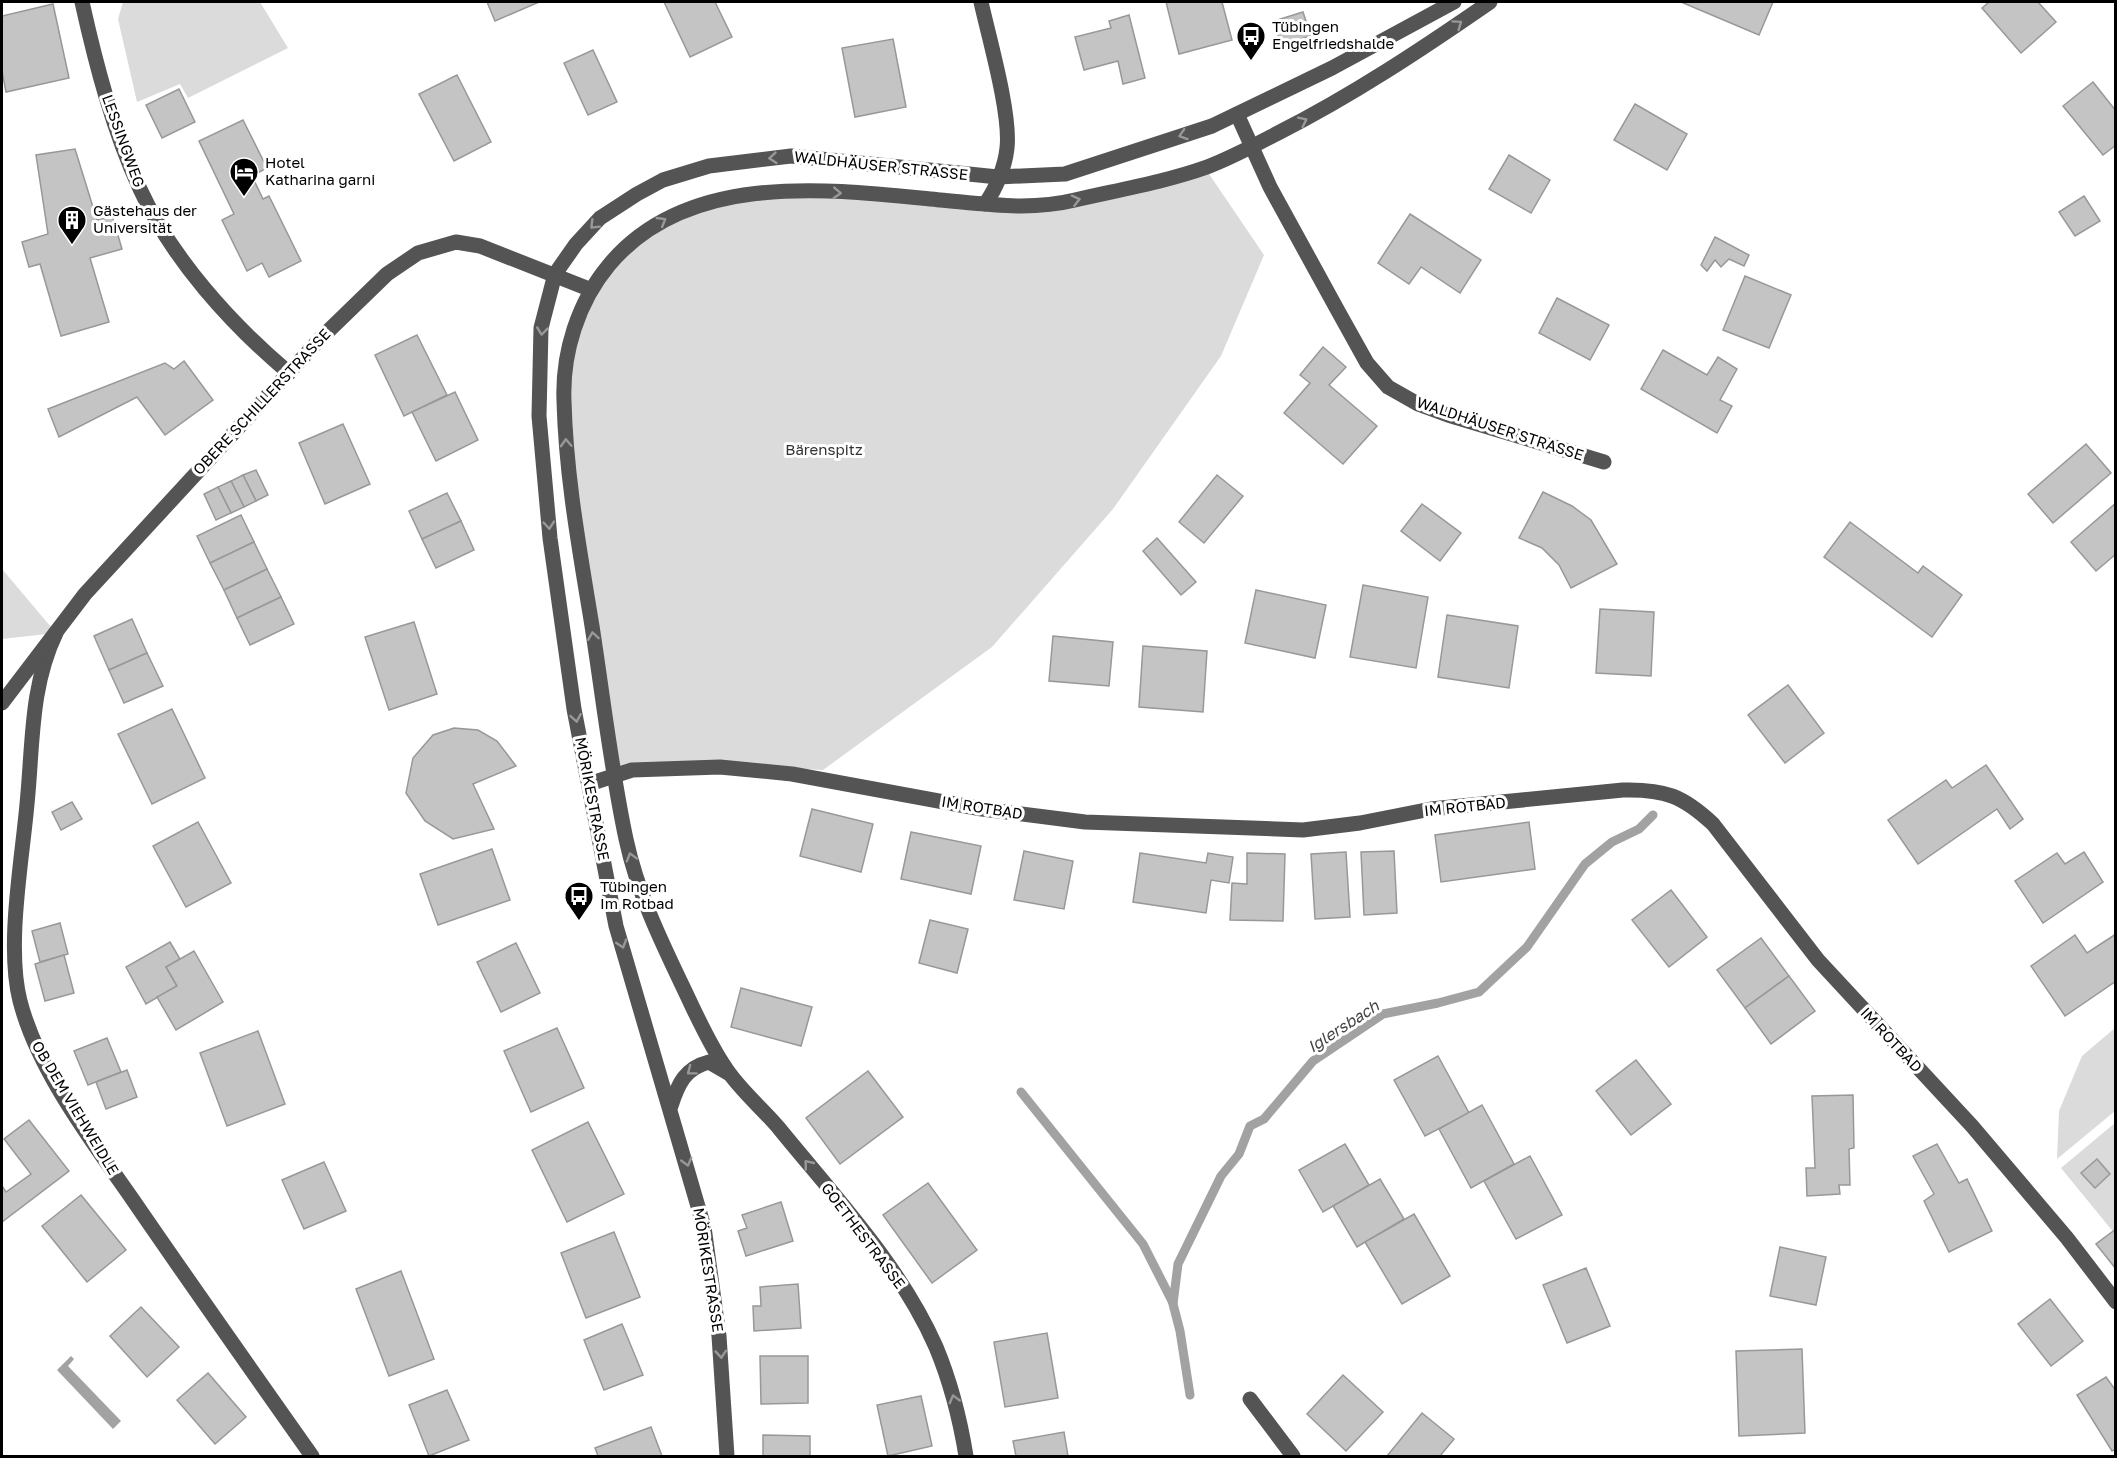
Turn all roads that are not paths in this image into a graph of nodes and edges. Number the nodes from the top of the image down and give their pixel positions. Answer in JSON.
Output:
{"nodes":[{"id":1,"x":82,"y":2,"type":"edge"},
{"id":2,"x":981,"y":2,"type":"edge"},
{"id":3,"x":1454,"y":2,"type":"edge"},
{"id":4,"x":1490,"y":2,"type":"edge"},
{"id":5,"x":1238,"y":114,"type":"junction"},
{"id":6,"x":1251,"y":147,"type":"junction"},
{"id":7,"x":998,"y":177,"type":"junction"},
{"id":8,"x":985,"y":204,"type":"junction"},
{"id":9,"x":1018,"y":207,"type":"junction"},
{"id":10,"x":555,"y":274,"type":"junction"},
{"id":11,"x":589,"y":290,"type":"junction"},
{"id":12,"x":289,"y":373,"type":"junction"},
{"id":13,"x":1604,"y":462,"type":"dead end"},
{"id":14,"x":56,"y":633,"type":"junction"},
{"id":15,"x":2,"y":704,"type":"edge"},
{"id":16,"x":614,"y":777,"type":"junction"},
{"id":17,"x":588,"y":784,"type":"junction"},
{"id":18,"x":728,"y":1073,"type":"junction"},
{"id":19,"x":671,"y":1106,"type":"junction"},
{"id":20,"x":2115,"y":1302,"type":"edge"},
{"id":21,"x":1250,"y":1399,"type":"dead end"},
{"id":22,"x":312,"y":1456,"type":"edge"},
{"id":23,"x":727,"y":1456,"type":"edge"},
{"id":24,"x":966,"y":1456,"type":"edge"},
{"id":25,"x":1293,"y":1456,"type":"edge"}],
"edges":[{"from":1,"to":12,"type":"street","name":"LESSINGWEG"},
{"from":2,"to":7,"type":"street"},
{"from":3,"to":5,"type":"street","name":"WALDHÄUSER STRASSE"},
{"from":6,"to":4,"type":"street","name":"WALDHÄUSER STRASSE","one_way":true},
{"from":5,"to":6,"type":"street","name":"WALDHÄUSER STRASSE"},
{"from":5,"to":7,"type":"street","name":"WALDHÄUSER STRASSE","one_way":true},
{"from":9,"to":6,"type":"street","name":"WALDHÄUSER STRASSE","one_way":true},
{"from":6,"to":13,"type":"street","name":"WALDHÄUSER STRASSE"},
{"from":7,"to":8,"type":"street"},
{"from":7,"to":9,"type":"street"},
{"from":7,"to":10,"type":"street","name":"WALDHÄUSER STRASSE","one_way":true},
{"from":8,"to":9,"type":"street","name":"WALDHÄUSER STRASSE"},
{"from":11,"to":8,"type":"street","name":"WALDHÄUSER STRASSE","one_way":true},
{"from":10,"to":11,"type":"street","name":"OBERE SCHILLERSTRASSE"},
{"from":10,"to":12,"type":"street","name":"OBERE SCHILLERSTRASSE"},
{"from":10,"to":17,"type":"street","name":"MÖRIKESTRASSE","one_way":true},
{"from":16,"to":11,"type":"street","name":"MÖRIKESTRASSE","one_way":true},
{"from":12,"to":14,"type":"street","name":"OBERE SCHILLERSTRASSE"},
{"from":14,"to":15,"type":"street","name":"OBERE SCHILLERSTRASSE"},
{"from":14,"to":22,"type":"street","name":"OB DEM VIEHWEIDLE"},
{"from":16,"to":17,"type":"street","name":"IM ROTBAD"},
{"from":18,"to":16,"type":"street","name":"GOETHESTRASSE","one_way":true},
{"from":16,"to":20,"type":"street","name":"IM ROTBAD"},
{"from":17,"to":19,"type":"street","name":"MÖRIKESTRASSE","one_way":true},
{"from":18,"to":19,"type":"street","name":"GOETHESTRASSE","one_way":true},
{"from":24,"to":18,"type":"street","name":"GOETHESTRASSE","one_way":true},
{"from":19,"to":23,"type":"street","name":"MÖRIKESTRASSE","one_way":true},
{"from":21,"to":25,"type":"street"}]}
